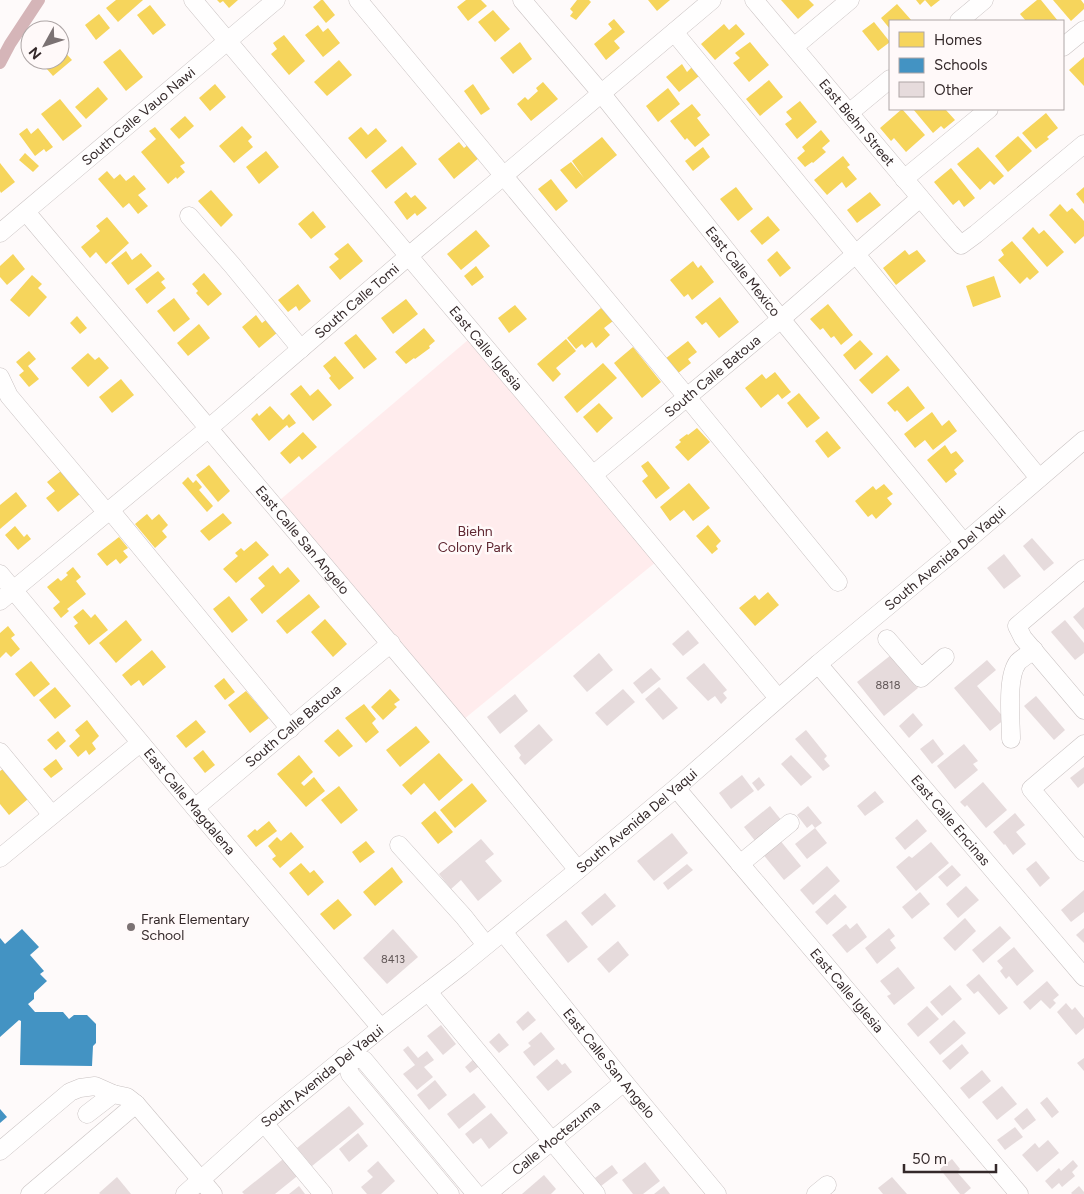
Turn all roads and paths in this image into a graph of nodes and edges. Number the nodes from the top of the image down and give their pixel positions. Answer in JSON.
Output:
{"nodes":[{"id":1,"x":193,"y":0,"type":"edge"},
{"id":2,"x":276,"y":0,"type":"edge"},
{"id":3,"x":358,"y":0,"type":"edge"},
{"id":4,"x":522,"y":0,"type":"edge"},
{"id":5,"x":754,"y":0,"type":"edge"},
{"id":6,"x":850,"y":0,"type":"edge"},
{"id":7,"x":984,"y":0,"type":"edge"},
{"id":8,"x":702,"y":3,"type":"edge"},
{"id":9,"x":960,"y":20,"type":"edge"},
{"id":10,"x":1084,"y":30,"type":"edge"},
{"id":11,"x":674,"y":32,"type":"junction"},
{"id":12,"x":227,"y":41,"type":"junction"},
{"id":13,"x":794,"y":47,"type":"junction"},
{"id":14,"x":1064,"y":47,"type":"edge"},
{"id":15,"x":889,"y":81,"type":"edge"},
{"id":16,"x":601,"y":93,"type":"junction"},
{"id":17,"x":987,"y":110,"type":"edge"},
{"id":18,"x":850,"y":113,"type":"junction"},
{"id":19,"x":1084,"y":144,"type":"edge"},
{"id":20,"x":504,"y":176,"type":"junction"},
{"id":21,"x":904,"y":178,"type":"junction"},
{"id":22,"x":920,"y":198,"type":"junction"},
{"id":23,"x":26,"y":212,"type":"junction"},
{"id":24,"x":188,"y":216,"type":"dead end"},
{"id":25,"x":0,"y":233,"type":"edge"},
{"id":26,"x":856,"y":255,"type":"junction"},
{"id":27,"x":409,"y":256,"type":"junction"},
{"id":28,"x":781,"y":319,"type":"junction"},
{"id":29,"x":301,"y":349,"type":"junction"},
{"id":30,"x":0,"y":377,"type":"edge"},
{"id":31,"x":687,"y":397,"type":"junction"},
{"id":32,"x":209,"y":428,"type":"junction"},
{"id":33,"x":1084,"y":440,"type":"edge"},
{"id":34,"x":593,"y":475,"type":"junction"},
{"id":35,"x":1039,"y":478,"type":"junction"},
{"id":36,"x":108,"y":511,"type":"junction"},
{"id":37,"x":964,"y":543,"type":"junction"},
{"id":38,"x":1084,"y":569,"type":"edge"},
{"id":39,"x":0,"y":574,"type":"edge"},
{"id":40,"x":838,"y":582,"type":"dead end"},
{"id":41,"x":14,"y":590,"type":"junction"},
{"id":42,"x":0,"y":601,"type":"edge"},
{"id":43,"x":887,"y":639,"type":"dead end"},
{"id":44,"x":391,"y":644,"type":"junction"},
{"id":45,"x":1028,"y":644,"type":"junction"},
{"id":46,"x":945,"y":657,"type":"dead end"},
{"id":47,"x":818,"y":664,"type":"junction"},
{"id":48,"x":778,"y":698,"type":"junction"},
{"id":49,"x":1081,"y":700,"type":"edge"},
{"id":50,"x":290,"y":729,"type":"junction"},
{"id":51,"x":1011,"y":739,"type":"dead end"},
{"id":52,"x":140,"y":743,"type":"junction"},
{"id":53,"x":1084,"y":744,"type":"edge"},
{"id":54,"x":0,"y":752,"type":"edge"},
{"id":55,"x":676,"y":788,"type":"junction"},
{"id":56,"x":195,"y":808,"type":"junction"},
{"id":57,"x":52,"y":815,"type":"junction"},
{"id":58,"x":790,"y":822,"type":"dead end"},
{"id":59,"x":400,"y":845,"type":"dead end"},
{"id":60,"x":1084,"y":852,"type":"edge"},
{"id":61,"x":0,"y":858,"type":"edge"},
{"id":62,"x":740,"y":864,"type":"junction"},
{"id":63,"x":578,"y":870,"type":"junction"},
{"id":64,"x":503,"y":932,"type":"junction"},
{"id":65,"x":486,"y":946,"type":"junction"},
{"id":66,"x":1084,"y":977,"type":"edge"},
{"id":67,"x":428,"y":992,"type":"junction"},
{"id":68,"x":381,"y":1028,"type":"junction"},
{"id":69,"x":345,"y":1056,"type":"junction"},
{"id":70,"x":624,"y":1082,"type":"junction"},
{"id":71,"x":113,"y":1094,"type":"junction"},
{"id":72,"x":136,"y":1104,"type":"junction"},
{"id":73,"x":87,"y":1114,"type":"dead end"},
{"id":74,"x":264,"y":1123,"type":"junction"},
{"id":75,"x":552,"y":1141,"type":"junction"},
{"id":76,"x":0,"y":1151,"type":"edge"},
{"id":77,"x":200,"y":1179,"type":"junction"},
{"id":78,"x":30,"y":1194,"type":"edge"},
{"id":79,"x":185,"y":1194,"type":"edge"},
{"id":80,"x":213,"y":1194,"type":"edge"},
{"id":81,"x":323,"y":1194,"type":"edge"},
{"id":82,"x":450,"y":1194,"type":"edge"},
{"id":83,"x":476,"y":1194,"type":"edge"},
{"id":84,"x":487,"y":1194,"type":"edge"},
{"id":85,"x":596,"y":1194,"type":"edge"},
{"id":86,"x":717,"y":1194,"type":"edge"},
{"id":87,"x":1018,"y":1194,"type":"edge"}],
"edges":[{"from":1,"to":12,"type":"street","name":"East Calle Iglesia"},
{"from":2,"to":12,"type":"street","name":"South Calle Vauo Nawi"},
{"from":3,"to":20,"type":"street"},
{"from":4,"to":16,"type":"street","name":"East Calle Mexico"},
{"from":5,"to":13,"type":"street","name":"East Biehn Street"},
{"from":6,"to":13,"type":"street"},
{"from":7,"to":9,"type":"street"},
{"from":8,"to":11,"type":"street","name":"South Calle Tomi"},
{"from":10,"to":14,"type":"street"},
{"from":11,"to":16,"type":"street","name":"South Calle Tomi"},
{"from":11,"to":26,"type":"street"},
{"from":12,"to":23,"type":"street","name":"South Calle Vauo Nawi"},
{"from":12,"to":27,"type":"street","name":"East Calle Iglesia"},
{"from":13,"to":18,"type":"street","name":"East Biehn Street"},
{"from":15,"to":18,"type":"street"},
{"from":16,"to":20,"type":"street","name":"South Calle Tomi"},
{"from":16,"to":28,"type":"street","name":"East Calle Mexico"},
{"from":17,"to":21,"type":"street"},
{"from":18,"to":21,"type":"street","name":"East Biehn Street"},
{"from":19,"to":22,"type":"street","name":"East Biehn Street"},
{"from":20,"to":27,"type":"street","name":"South Calle Tomi"},
{"from":20,"to":31,"type":"street"},
{"from":21,"to":22,"type":"street","name":"East Biehn Street"},
{"from":22,"to":26,"type":"street","name":"South Calle Batoua"},
{"from":23,"to":25,"type":"street","name":"South Calle Vauo Nawi"},
{"from":23,"to":32,"type":"street","name":"East Calle San Angelo"},
{"from":24,"to":29,"type":"street"},
{"from":26,"to":28,"type":"street","name":"South Calle Batoua"},
{"from":26,"to":35,"type":"street"},
{"from":27,"to":29,"type":"street","name":"South Calle Tomi"},
{"from":27,"to":34,"type":"street","name":"East Calle Iglesia"},
{"from":28,"to":31,"type":"street","name":"South Calle Batoua"},
{"from":28,"to":37,"type":"street","name":"East Calle Mexico"},
{"from":29,"to":32,"type":"street","name":"South Calle Tomi"},
{"from":30,"to":36,"type":"street"},
{"from":31,"to":34,"type":"street","name":"South Calle Batoua"},
{"from":31,"to":40,"type":"street"},
{"from":32,"to":36,"type":"street","name":"South Calle Tomi"},
{"from":32,"to":44,"type":"street","name":"East Calle San Angelo"},
{"from":33,"to":35,"type":"street","name":"South Avenida Del Yaqui"},
{"from":34,"to":48,"type":"street","name":"East Calle Iglesia"},
{"from":35,"to":37,"type":"street","name":"South Avenida Del Yaqui"},
{"from":36,"to":41,"type":"street","name":"South Calle Tomi"},
{"from":36,"to":50,"type":"street"},
{"from":37,"to":47,"type":"street","name":"South Avenida Del Yaqui"},
{"from":38,"to":45,"type":"street"},
{"from":39,"to":41,"type":"street","name":"East Calle Magdalena"},
{"from":41,"to":42,"type":"street","name":"South Calle Tomi"},
{"from":41,"to":52,"type":"street","name":"East Calle Magdalena"},
{"from":43,"to":46,"type":"street"},
{"from":44,"to":50,"type":"street","name":"South Calle Batoua"},
{"from":44,"to":63,"type":"street","name":"East Calle San Angelo"},
{"from":45,"to":49,"type":"street"},
{"from":45,"to":51,"type":"street"},
{"from":47,"to":48,"type":"street","name":"South Avenida Del Yaqui"},
{"from":47,"to":66,"type":"street","name":"East Calle Encinas"},
{"from":48,"to":55,"type":"street","name":"South Avenida Del Yaqui"},
{"from":50,"to":56,"type":"street","name":"South Calle Batoua"},
{"from":52,"to":56,"type":"street","name":"East Calle Magdalena"},
{"from":52,"to":57,"type":"street"},
{"from":53,"to":60,"type":"street"},
{"from":54,"to":57,"type":"street"},
{"from":55,"to":62,"type":"street","name":"East Calle Iglesia"},
{"from":55,"to":63,"type":"street","name":"South Avenida Del Yaqui"},
{"from":56,"to":68,"type":"street","name":"East Calle Magdalena"},
{"from":57,"to":61,"type":"street"},
{"from":58,"to":62,"type":"street"},
{"from":59,"to":65,"type":"street"},
{"from":62,"to":87,"type":"street","name":"East Calle Iglesia"},
{"from":63,"to":64,"type":"street","name":"South Avenida Del Yaqui"},
{"from":64,"to":65,"type":"street","name":"South Avenida Del Yaqui"},
{"from":64,"to":70,"type":"street","name":"East Calle San Angelo"},
{"from":65,"to":67,"type":"street","name":"South Avenida Del Yaqui"},
{"from":67,"to":68,"type":"street","name":"South Avenida Del Yaqui"},
{"from":67,"to":75,"type":"street"},
{"from":68,"to":69,"type":"street","name":"South Avenida Del Yaqui"},
{"from":69,"to":74,"type":"street","name":"South Avenida Del Yaqui"},
{"from":69,"to":82,"type":"street"},
{"from":69,"to":83,"type":"street"},
{"from":70,"to":75,"type":"street","name":"Calle Moctezuma"},
{"from":70,"to":86,"type":"street","name":"East Calle San Angelo"},
{"from":71,"to":72,"type":"street"},
{"from":71,"to":73,"type":"street"},
{"from":71,"to":76,"type":"street"},
{"from":72,"to":77,"type":"street"},
{"from":72,"to":78,"type":"street"},
{"from":74,"to":77,"type":"street","name":"South Avenida Del Yaqui"},
{"from":74,"to":81,"type":"street"},
{"from":75,"to":84,"type":"street","name":"Calle Moctezuma"},
{"from":75,"to":85,"type":"street"},
{"from":77,"to":79,"type":"street","name":"South Avenida Del Yaqui"},
{"from":77,"to":80,"type":"street"}]}
